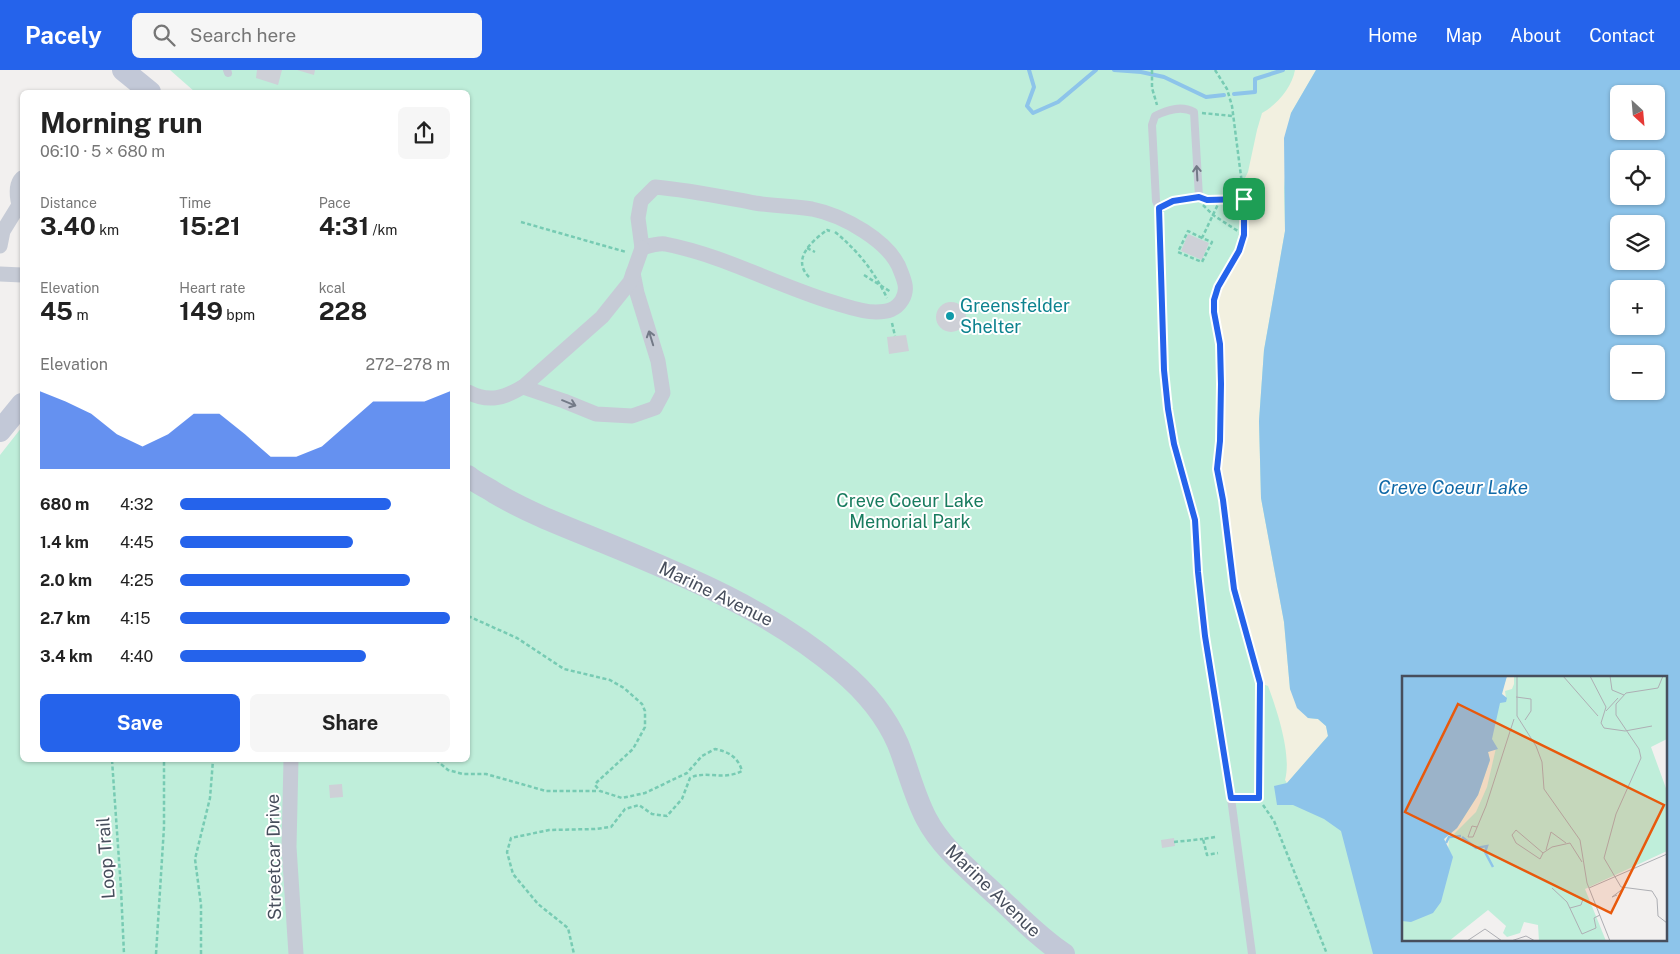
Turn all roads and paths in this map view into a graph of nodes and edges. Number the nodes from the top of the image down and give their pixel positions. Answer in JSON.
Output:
{"nodes":[{"id":1,"x":124,"y":70,"type":"edge"},
{"id":2,"x":1152,"y":70,"type":"edge"},
{"id":3,"x":1215,"y":70,"type":"edge"},
{"id":4,"x":134,"y":90,"type":"edge"},
{"id":5,"x":148,"y":90,"type":"edge"},
{"id":6,"x":1194,"y":112,"type":"junction"},
{"id":7,"x":1160,"y":113,"type":"junction"},
{"id":8,"x":1233,"y":116,"type":"junction"},
{"id":9,"x":20,"y":181,"type":"edge"},
{"id":10,"x":1199,"y":197,"type":"junction"},
{"id":11,"x":1244,"y":199,"type":"junction"},
{"id":12,"x":1220,"y":200,"type":"junction"},
{"id":13,"x":20,"y":204,"type":"edge"},
{"id":14,"x":20,"y":207,"type":"edge"},
{"id":15,"x":1159,"y":208,"type":"junction"},
{"id":16,"x":1213,"y":215,"type":"junction"},
{"id":17,"x":521,"y":222,"type":"dead end"},
{"id":18,"x":1244,"y":235,"type":"junction"},
{"id":19,"x":1201,"y":238,"type":"junction"},
{"id":20,"x":0,"y":246,"type":"edge"},
{"id":21,"x":807,"y":248,"type":"junction"},
{"id":22,"x":641,"y":252,"type":"junction"},
{"id":23,"x":815,"y":252,"type":"dead end"},
{"id":24,"x":633,"y":273,"type":"junction"},
{"id":25,"x":0,"y":274,"type":"edge"},
{"id":26,"x":20,"y":275,"type":"edge"},
{"id":27,"x":864,"y":275,"type":"dead end"},
{"id":28,"x":809,"y":277,"type":"dead end"},
{"id":29,"x":881,"y":284,"type":"junction"},
{"id":30,"x":902,"y":300,"type":"junction"},
{"id":31,"x":889,"y":310,"type":"junction"},
{"id":32,"x":895,"y":336,"type":"dead end"},
{"id":33,"x":523,"y":387,"type":"junction"},
{"id":34,"x":470,"y":393,"type":"edge"},
{"id":35,"x":20,"y":406,"type":"edge"},
{"id":36,"x":0,"y":431,"type":"edge"},
{"id":37,"x":470,"y":477,"type":"edge"},
{"id":38,"x":470,"y":617,"type":"edge"},
{"id":39,"x":112,"y":762,"type":"edge"},
{"id":40,"x":164,"y":762,"type":"edge"},
{"id":41,"x":213,"y":762,"type":"edge"},
{"id":42,"x":291,"y":762,"type":"edge"},
{"id":43,"x":438,"y":762,"type":"edge"},
{"id":44,"x":600,"y":791,"type":"junction"},
{"id":45,"x":1231,"y":798,"type":"junction"},
{"id":46,"x":1259,"y":798,"type":"junction"},
{"id":47,"x":1216,"y":838,"type":"dead end"},
{"id":48,"x":1203,"y":839,"type":"junction"},
{"id":49,"x":1174,"y":842,"type":"dead end"},
{"id":50,"x":1218,"y":853,"type":"dead end"},
{"id":51,"x":124,"y":954,"type":"edge"},
{"id":52,"x":156,"y":954,"type":"edge"},
{"id":53,"x":201,"y":954,"type":"edge"},
{"id":54,"x":296,"y":954,"type":"edge"},
{"id":55,"x":574,"y":954,"type":"edge"},
{"id":56,"x":1064,"y":954,"type":"edge"},
{"id":57,"x":1252,"y":954,"type":"edge"},
{"id":58,"x":1327,"y":954,"type":"edge"}],
"edges":[{"from":1,"to":4,"type":"main road"},
{"from":1,"to":5,"type":"main road"},
{"from":2,"to":7,"type":"path"},
{"from":3,"to":8,"type":"path"},
{"from":6,"to":7,"type":"lane"},
{"from":6,"to":8,"type":"path"},
{"from":10,"to":6,"type":"lane","one_way":true},
{"from":7,"to":15,"type":"lane"},
{"from":8,"to":11,"type":"path"},
{"from":9,"to":13,"type":"street"},
{"from":10,"to":12,"type":"path"},
{"from":10,"to":15,"type":"lane"},
{"from":10,"to":16,"type":"path"},
{"from":11,"to":12,"type":"path"},
{"from":11,"to":18,"type":"path"},
{"from":12,"to":16,"type":"path"},
{"from":14,"to":20,"type":"street"},
{"from":15,"to":45,"type":"lane"},
{"from":16,"to":18,"type":"path"},
{"from":16,"to":19,"type":"path"},
{"from":17,"to":22,"type":"path"},
{"from":18,"to":46,"type":"path"},
{"from":19,"to":19,"type":"path"},
{"from":21,"to":23,"type":"path"},
{"from":21,"to":28,"type":"path"},
{"from":21,"to":29,"type":"path"},
{"from":22,"to":24,"type":"street"},
{"from":22,"to":30,"type":"street"},
{"from":22,"to":31,"type":"street"},
{"from":24,"to":33,"type":"street"},
{"from":33,"to":24,"type":"street","one_way":true},
{"from":25,"to":26,"type":"street"},
{"from":27,"to":29,"type":"path"},
{"from":29,"to":30,"type":"path"},
{"from":29,"to":31,"type":"path"},
{"from":30,"to":31,"type":"street"},
{"from":31,"to":32,"type":"path"},
{"from":33,"to":34,"type":"street"},
{"from":35,"to":36,"type":"main road"},
{"from":37,"to":56,"type":"main road","name":"Marine Avenue"},
{"from":38,"to":44,"type":"path"},
{"from":39,"to":51,"type":"path","name":"Loop Trail"},
{"from":40,"to":52,"type":"path"},
{"from":41,"to":53,"type":"path"},
{"from":42,"to":54,"type":"street","name":"Streetcar Drive"},
{"from":43,"to":44,"type":"path"},
{"from":44,"to":55,"type":"path"},
{"from":45,"to":46,"type":"lane"},
{"from":45,"to":57,"type":"lane"},
{"from":46,"to":58,"type":"path"},
{"from":47,"to":48,"type":"path"},
{"from":48,"to":49,"type":"path"},
{"from":48,"to":50,"type":"path"}]}
